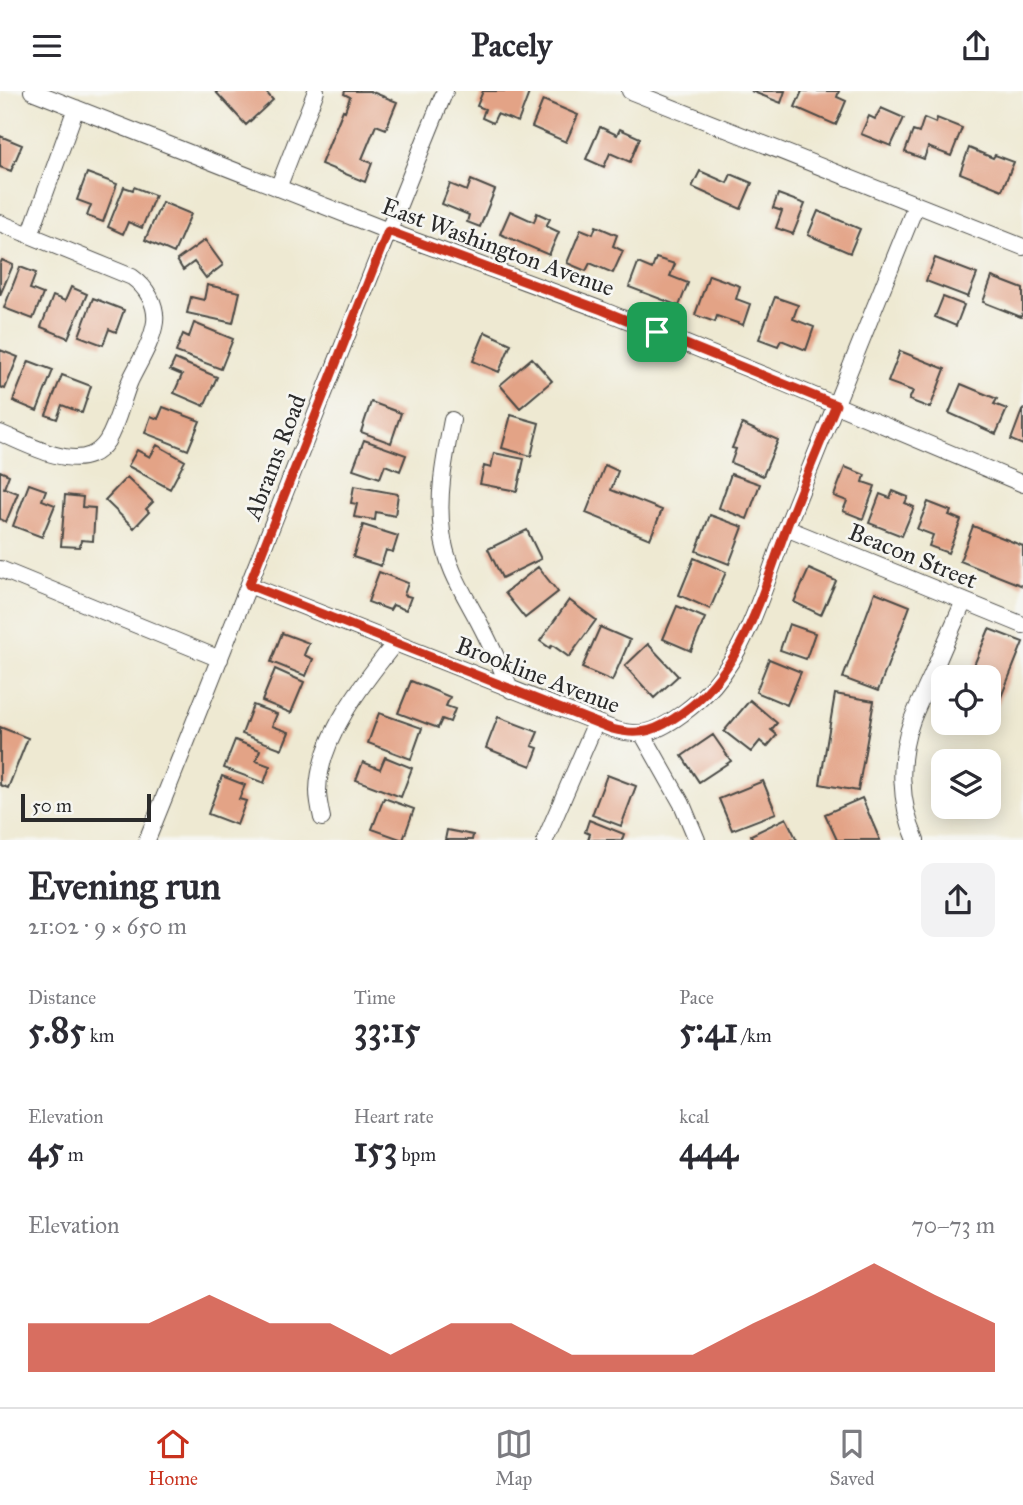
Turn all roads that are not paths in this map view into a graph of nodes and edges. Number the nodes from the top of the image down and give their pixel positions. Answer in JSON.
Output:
{"nodes":[{"id":1,"x":32,"y":91,"type":"edge"},
{"id":2,"x":316,"y":91,"type":"edge"},
{"id":3,"x":445,"y":91,"type":"edge"},
{"id":4,"x":630,"y":91,"type":"edge"},
{"id":5,"x":76,"y":108,"type":"junction"},
{"id":6,"x":278,"y":188,"type":"junction"},
{"id":7,"x":916,"y":205,"type":"junction"},
{"id":8,"x":0,"y":223,"type":"edge"},
{"id":9,"x":388,"y":231,"type":"junction"},
{"id":10,"x":30,"y":235,"type":"junction"},
{"id":11,"x":1023,"y":247,"type":"edge"},
{"id":12,"x":836,"y":405,"type":"junction"},
{"id":13,"x":453,"y":420,"type":"dead end"},
{"id":14,"x":0,"y":433,"type":"edge"},
{"id":15,"x":1023,"y":484,"type":"edge"},
{"id":16,"x":786,"y":528,"type":"junction"},
{"id":17,"x":0,"y":569,"type":"edge"},
{"id":18,"x":249,"y":585,"type":"junction"},
{"id":19,"x":964,"y":601,"type":"junction"},
{"id":20,"x":1023,"y":625,"type":"edge"},
{"id":21,"x":395,"y":643,"type":"junction"},
{"id":22,"x":220,"y":659,"type":"junction"},
{"id":23,"x":511,"y":690,"type":"junction"},
{"id":24,"x":596,"y":722,"type":"junction"},
{"id":25,"x":642,"y":733,"type":"junction"},
{"id":26,"x":322,"y":818,"type":"dead end"},
{"id":27,"x":147,"y":840,"type":"edge"},
{"id":28,"x":545,"y":840,"type":"edge"},
{"id":29,"x":696,"y":840,"type":"edge"},
{"id":30,"x":916,"y":840,"type":"edge"}],
"edges":[{"from":1,"to":5,"type":"street","name":"East Washington Avenue"},
{"from":2,"to":6,"type":"street"},
{"from":3,"to":9,"type":"street","name":"Abrams Road"},
{"from":4,"to":7,"type":"street"},
{"from":5,"to":6,"type":"street","name":"East Washington Avenue"},
{"from":5,"to":10,"type":"street"},
{"from":6,"to":9,"type":"street","name":"East Washington Avenue"},
{"from":7,"to":11,"type":"street"},
{"from":7,"to":12,"type":"street","name":"Brookline Avenue"},
{"from":8,"to":10,"type":"street"},
{"from":9,"to":12,"type":"street","name":"East Washington Avenue"},
{"from":9,"to":18,"type":"street","name":"Abrams Road"},
{"from":10,"to":14,"type":"street"},
{"from":12,"to":15,"type":"street","name":"East Washington Avenue"},
{"from":12,"to":16,"type":"street","name":"Brookline Avenue"},
{"from":13,"to":23,"type":"street"},
{"from":16,"to":19,"type":"street","name":"Beacon Street"},
{"from":16,"to":25,"type":"street","name":"Brookline Avenue"},
{"from":17,"to":22,"type":"street"},
{"from":18,"to":21,"type":"street","name":"Brookline Avenue"},
{"from":18,"to":22,"type":"street","name":"Abrams Road"},
{"from":19,"to":20,"type":"street","name":"Beacon Street"},
{"from":19,"to":30,"type":"street"},
{"from":21,"to":23,"type":"street","name":"Brookline Avenue"},
{"from":21,"to":26,"type":"street"},
{"from":22,"to":27,"type":"street","name":"Abrams Road"},
{"from":23,"to":24,"type":"street","name":"Brookline Avenue"},
{"from":24,"to":25,"type":"street","name":"Brookline Avenue"},
{"from":24,"to":28,"type":"street"},
{"from":25,"to":29,"type":"street"}]}
